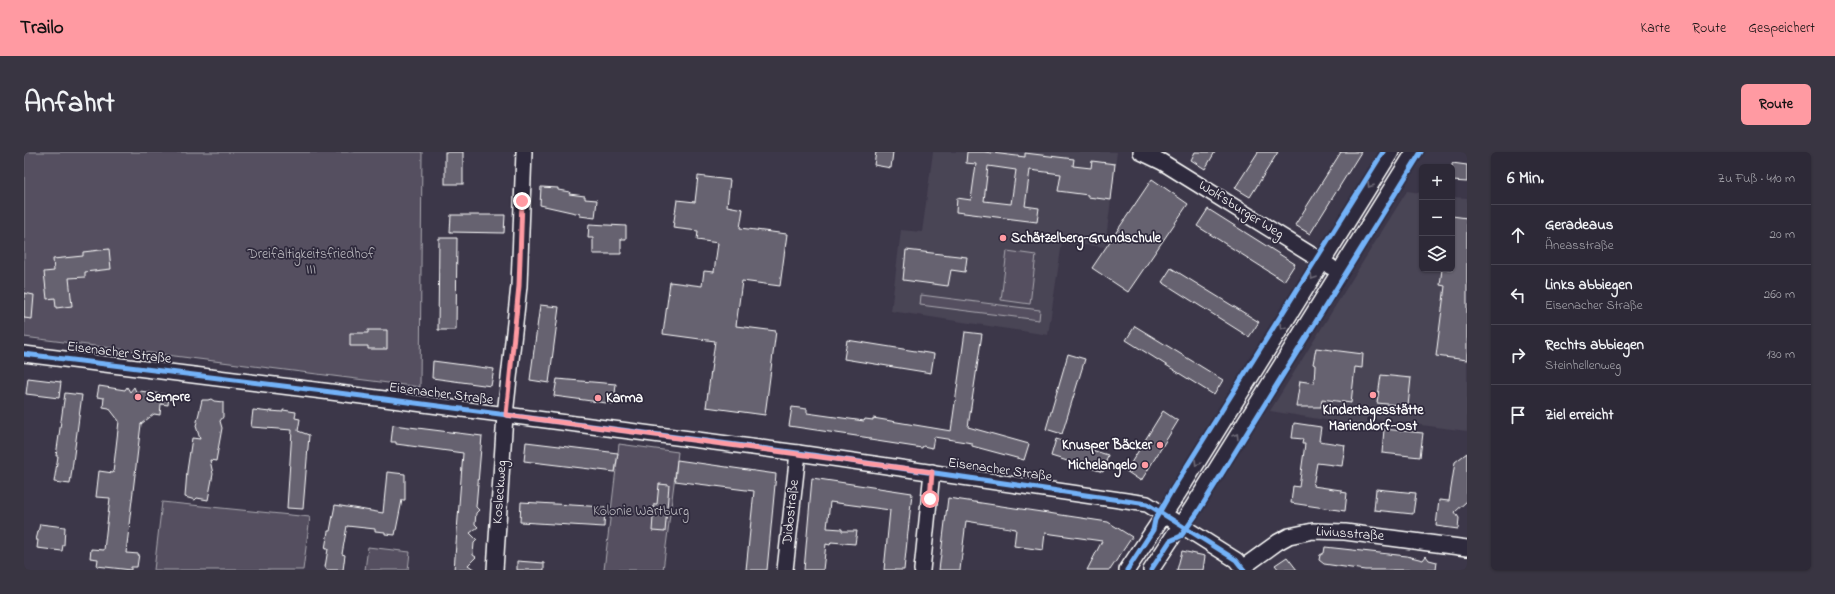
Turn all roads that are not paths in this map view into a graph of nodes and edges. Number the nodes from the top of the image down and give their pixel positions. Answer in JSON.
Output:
{"nodes":[{"id":1,"x":524,"y":152,"type":"edge"},
{"id":2,"x":1141,"y":152,"type":"edge"},
{"id":3,"x":1391,"y":152,"type":"edge"},
{"id":4,"x":1414,"y":152,"type":"edge"},
{"id":5,"x":1323,"y":261,"type":"junction"},
{"id":6,"x":1339,"y":271,"type":"junction"},
{"id":7,"x":24,"y":354,"type":"edge"},
{"id":8,"x":506,"y":415,"type":"junction"},
{"id":9,"x":798,"y":453,"type":"junction"},
{"id":10,"x":932,"y":472,"type":"junction"},
{"id":11,"x":1163,"y":513,"type":"junction"},
{"id":12,"x":1181,"y":524,"type":"junction"},
{"id":13,"x":1467,"y":548,"type":"edge"},
{"id":14,"x":1138,"y":553,"type":"junction"},
{"id":15,"x":1153,"y":567,"type":"edge"},
{"id":16,"x":1243,"y":569,"type":"edge"},
{"id":17,"x":496,"y":570,"type":"edge"},
{"id":18,"x":785,"y":570,"type":"edge"},
{"id":19,"x":922,"y":570,"type":"edge"},
{"id":20,"x":1127,"y":570,"type":"edge"}],
"edges":[{"from":1,"to":8,"type":"street","name":"Kosleckweg"},
{"from":2,"to":5,"type":"street","name":"Wolfsburger Weg"},
{"from":3,"to":5,"type":"street","one_way":true},
{"from":4,"to":6,"type":"street"},
{"from":5,"to":6,"type":"street","name":"Wolfsburger Weg"},
{"from":5,"to":11,"type":"street","one_way":true},
{"from":12,"to":6,"type":"street","one_way":true},
{"from":7,"to":8,"type":"street","name":"Eisenacher Straße"},
{"from":8,"to":9,"type":"street","name":"Eisenacher Straße"},
{"from":8,"to":17,"type":"street","name":"Kosleckweg"},
{"from":9,"to":10,"type":"street","name":"Eisenacher Straße"},
{"from":9,"to":18,"type":"street","name":"Didostraße"},
{"from":10,"to":11,"type":"street","name":"Eisenacher Straße"},
{"from":10,"to":19,"type":"street"},
{"from":11,"to":12,"type":"street","name":"Eisenacher Straße"},
{"from":11,"to":14,"type":"street"},
{"from":12,"to":15,"type":"street"},
{"from":12,"to":16,"type":"street","name":"Eisenacher Straße"},
{"from":13,"to":16,"type":"street","name":"Liviusstraße"},
{"from":14,"to":15,"type":"street"},
{"from":14,"to":20,"type":"street"}]}
